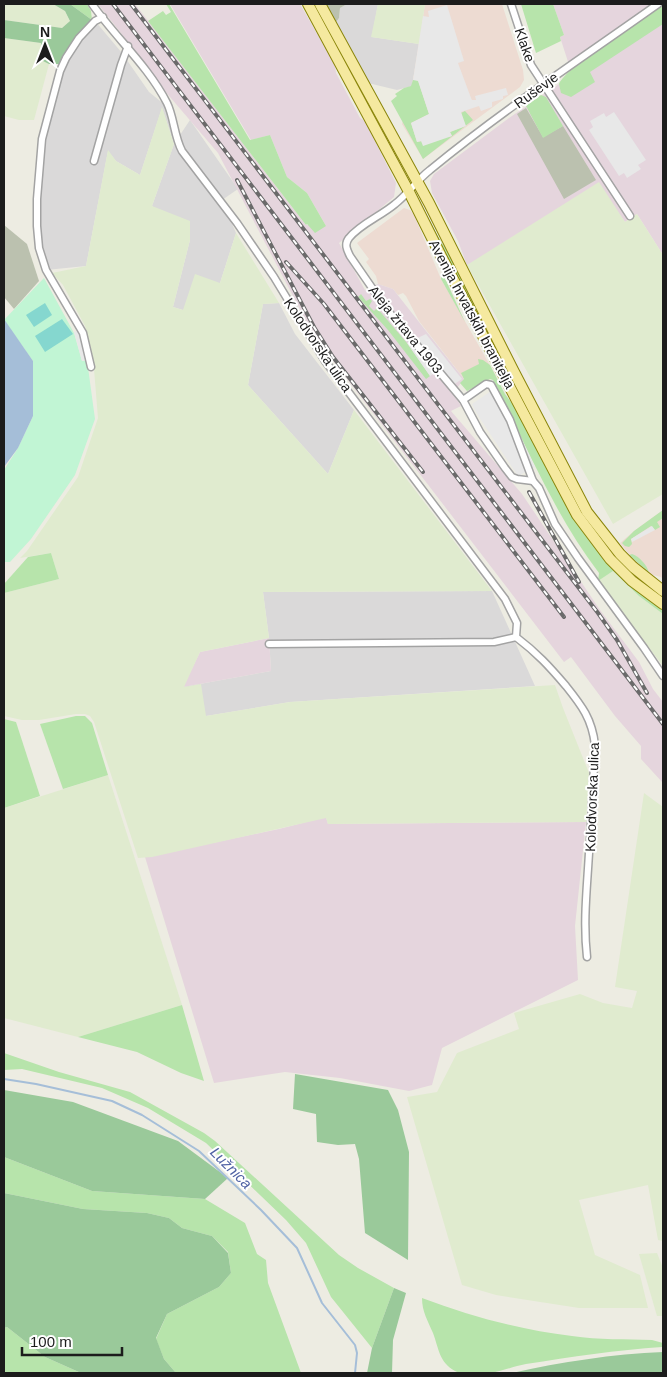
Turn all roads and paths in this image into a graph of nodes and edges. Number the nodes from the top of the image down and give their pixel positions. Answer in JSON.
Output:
{"nodes":[{"id":1,"x":92,"y":4,"type":"edge"},
{"id":2,"x":308,"y":4,"type":"edge"},
{"id":3,"x":320,"y":4,"type":"edge"},
{"id":4,"x":511,"y":4,"type":"edge"},
{"id":5,"x":658,"y":4,"type":"edge"},
{"id":6,"x":103,"y":17,"type":"junction"},
{"id":7,"x":128,"y":46,"type":"junction"},
{"id":8,"x":544,"y":84,"type":"junction"},
{"id":9,"x":94,"y":161,"type":"dead end"},
{"id":10,"x":417,"y":181,"type":"junction"},
{"id":11,"x":408,"y":190,"type":"junction"},
{"id":12,"x":630,"y":216,"type":"dead end"},
{"id":13,"x":92,"y":367,"type":"dead end"},
{"id":14,"x":463,"y":400,"type":"junction"},
{"id":15,"x":533,"y":481,"type":"junction"},
{"id":16,"x":663,"y":591,"type":"edge"},
{"id":17,"x":663,"y":604,"type":"edge"},
{"id":18,"x":516,"y":637,"type":"junction"},
{"id":19,"x":269,"y":644,"type":"dead end"},
{"id":20,"x":663,"y":676,"type":"edge"},
{"id":21,"x":587,"y":957,"type":"dead end"}],
"edges":[{"from":1,"to":6,"type":"street","name":"Kolodvorska ulica"},
{"from":2,"to":11,"type":"main road","name":"Avenija hrvatskih branitelja"},
{"from":3,"to":10,"type":"main road","name":"Avenija hrvatskih branitelja"},
{"from":4,"to":8,"type":"street","name":"Klake"},
{"from":5,"to":8,"type":"street","name":"Ruševje"},
{"from":6,"to":7,"type":"street","name":"Kolodvorska ulica"},
{"from":6,"to":13,"type":"street"},
{"from":7,"to":9,"type":"street"},
{"from":7,"to":18,"type":"street","name":"Kolodvorska ulica"},
{"from":8,"to":10,"type":"street","name":"Ruševje"},
{"from":8,"to":12,"type":"street","name":"Klake"},
{"from":10,"to":11,"type":"street","name":"Aleja žrtava 1903."},
{"from":10,"to":16,"type":"main road","name":"Avenija hrvatskih branitelja"},
{"from":11,"to":14,"type":"street","name":"Aleja žrtava 1903."},
{"from":11,"to":17,"type":"main road","name":"Avenija hrvatskih branitelja"},
{"from":14,"to":15,"type":"street","name":"Aleja žrtava 1903."},
{"from":14,"to":15,"type":"street"},
{"from":15,"to":20,"type":"street"},
{"from":18,"to":19,"type":"street"},
{"from":18,"to":21,"type":"street","name":"Kolodvorska ulica"}]}
